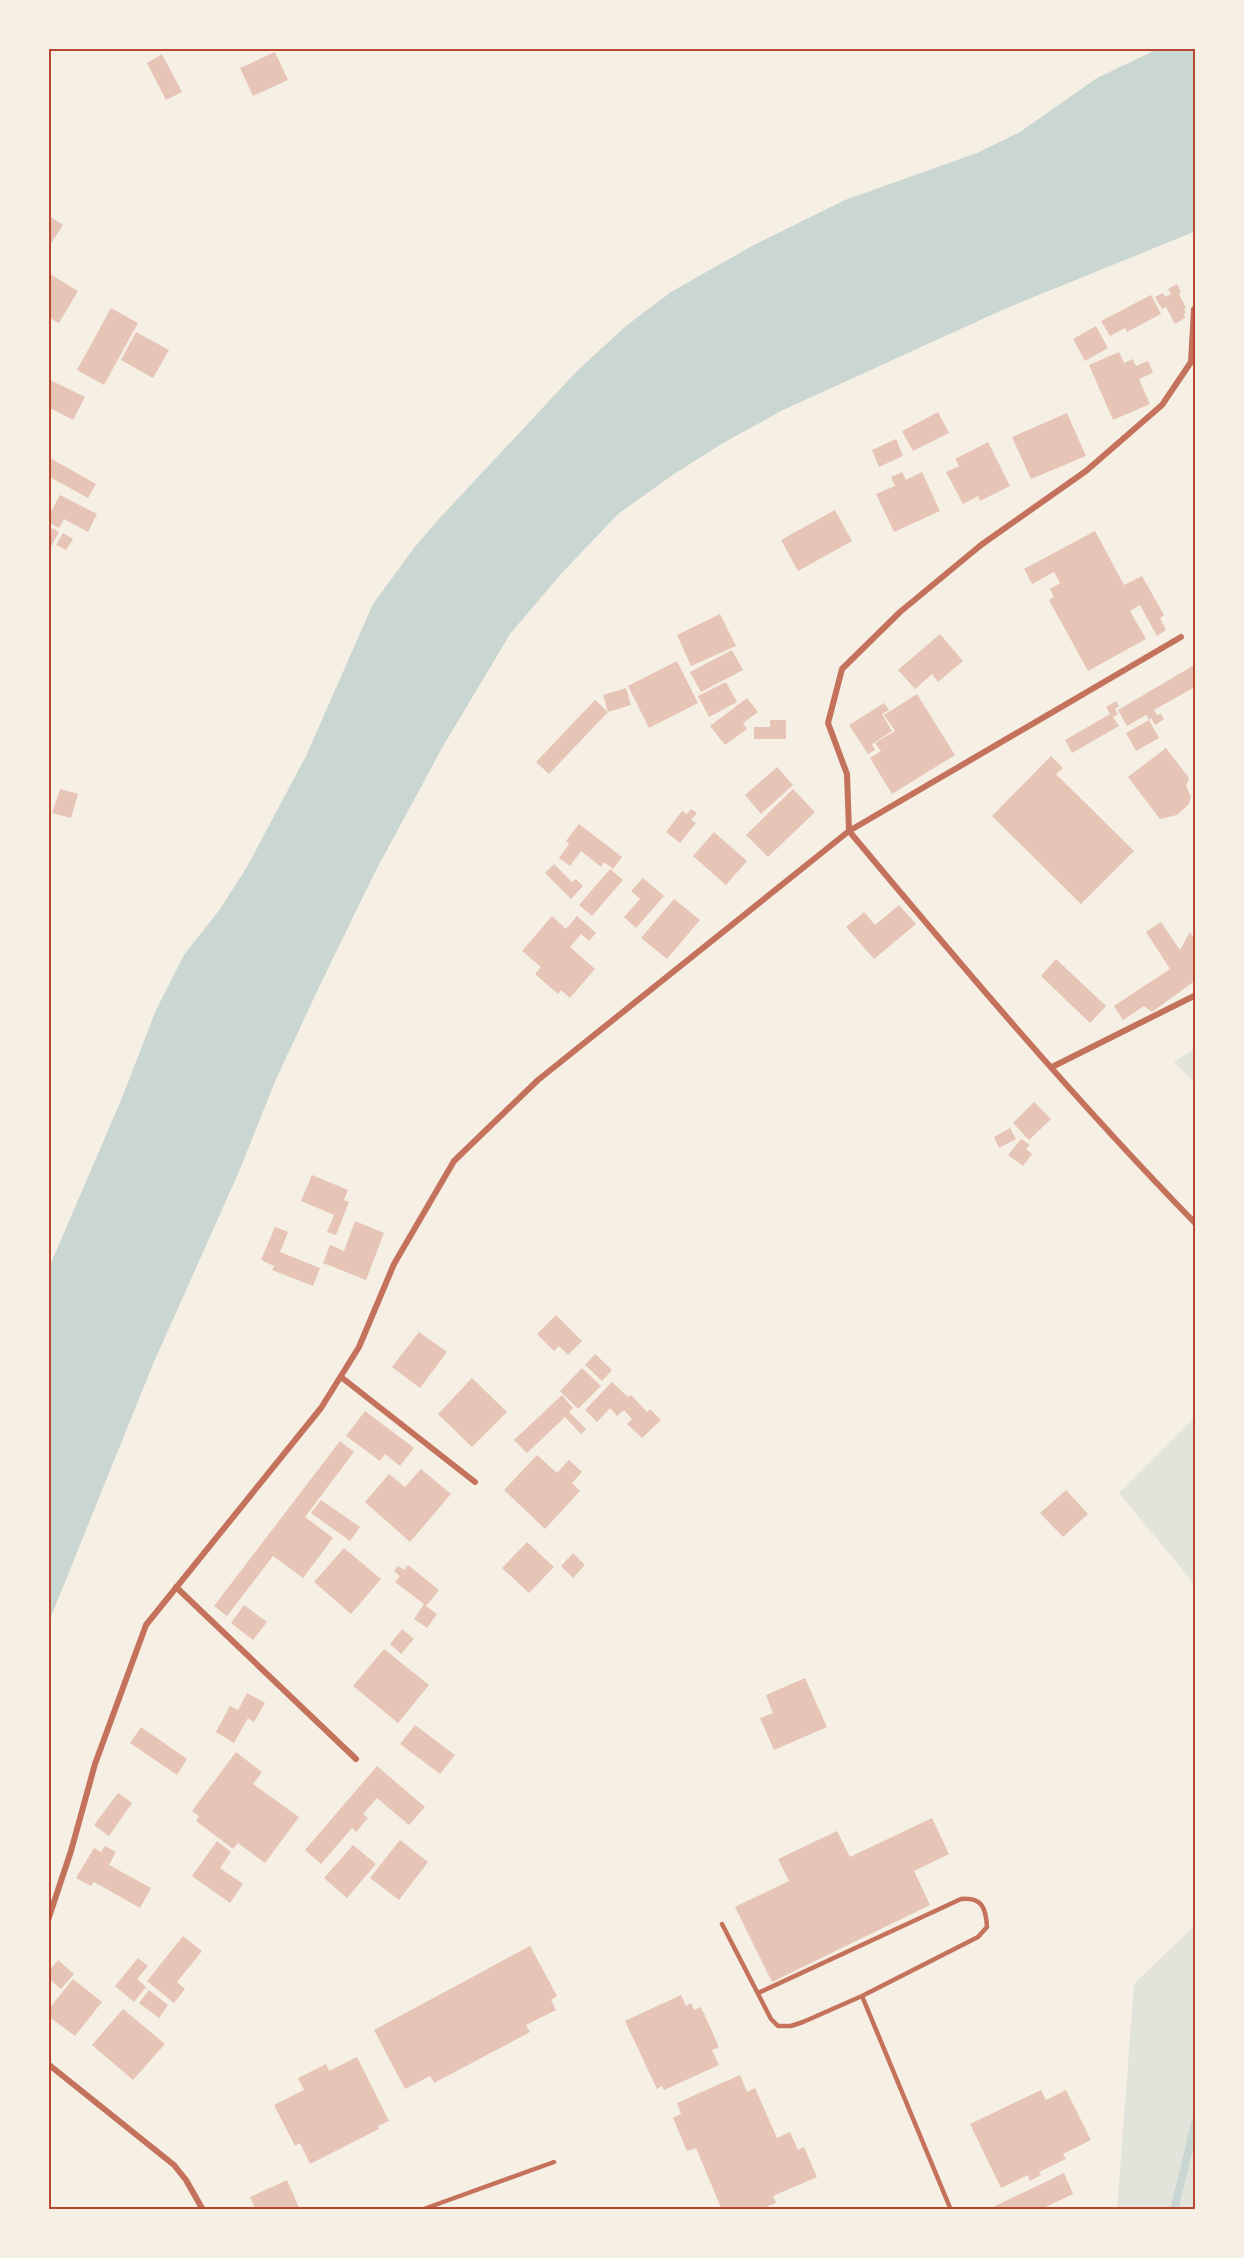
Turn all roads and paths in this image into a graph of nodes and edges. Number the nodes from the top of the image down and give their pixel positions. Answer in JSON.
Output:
{"nodes":[{"id":1,"x":1196,"y":306,"type":"edge"},
{"id":2,"x":1181,"y":637,"type":"dead end"},
{"id":3,"x":849,"y":831,"type":"junction"},
{"id":4,"x":1196,"y":995,"type":"edge"},
{"id":5,"x":1052,"y":1067,"type":"junction"},
{"id":6,"x":1196,"y":1224,"type":"edge"},
{"id":7,"x":341,"y":1377,"type":"junction"},
{"id":8,"x":475,"y":1482,"type":"dead end"},
{"id":9,"x":176,"y":1587,"type":"junction"},
{"id":10,"x":356,"y":1759,"type":"dead end"},
{"id":11,"x":48,"y":1920,"type":"edge"},
{"id":12,"x":722,"y":1924,"type":"dead end"},
{"id":13,"x":758,"y":1993,"type":"junction"},
{"id":14,"x":862,"y":1996,"type":"junction"},
{"id":15,"x":48,"y":2064,"type":"edge"},
{"id":16,"x":554,"y":2162,"type":"dead end"},
{"id":17,"x":203,"y":2210,"type":"edge"},
{"id":18,"x":421,"y":2210,"type":"edge"},
{"id":19,"x":951,"y":2210,"type":"edge"}],
"edges":[{"from":1,"to":3,"type":"street"},
{"from":2,"to":3,"type":"street"},
{"from":3,"to":5,"type":"street"},
{"from":3,"to":7,"type":"street"},
{"from":4,"to":5,"type":"street"},
{"from":5,"to":6,"type":"street"},
{"from":7,"to":8,"type":"street"},
{"from":7,"to":9,"type":"street"},
{"from":9,"to":10,"type":"street"},
{"from":9,"to":11,"type":"street"},
{"from":12,"to":13,"type":"lane"},
{"from":13,"to":14,"type":"lane"},
{"from":13,"to":14,"type":"lane"},
{"from":14,"to":19,"type":"lane"},
{"from":15,"to":17,"type":"street"},
{"from":16,"to":18,"type":"lane"}]}
